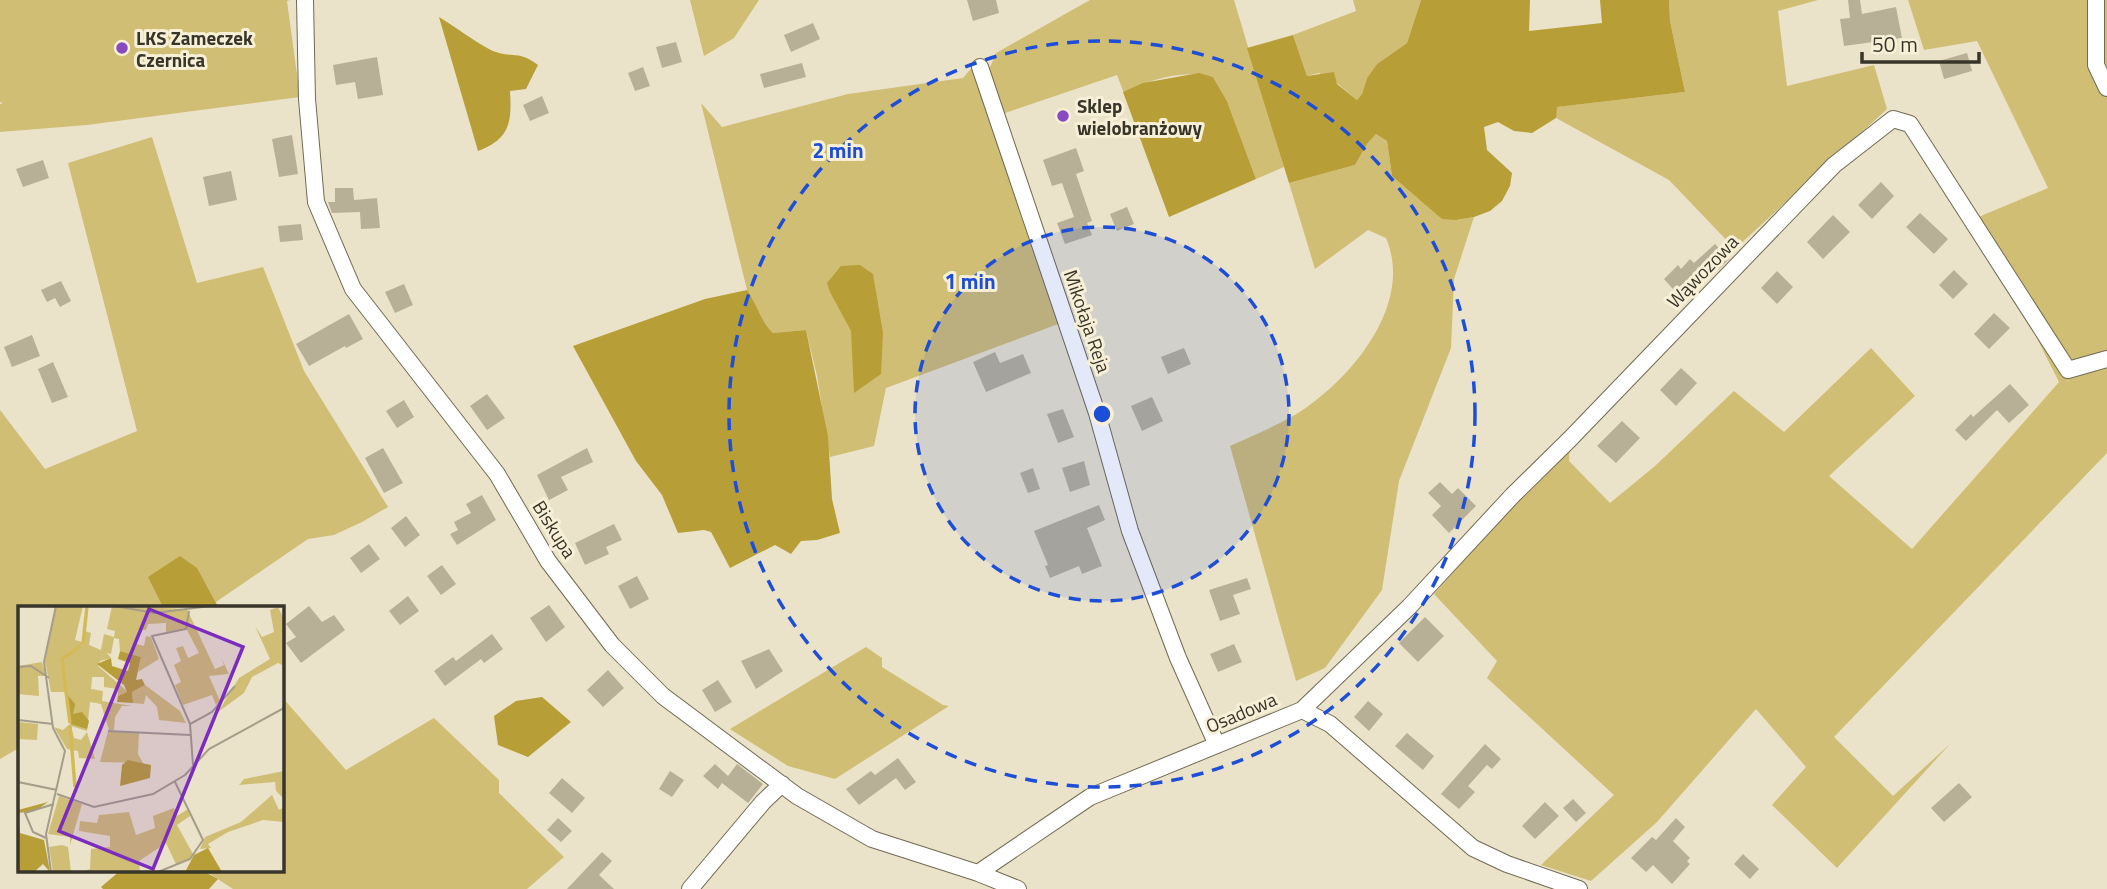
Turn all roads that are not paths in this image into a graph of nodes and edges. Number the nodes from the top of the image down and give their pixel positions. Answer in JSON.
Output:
{"nodes":[{"id":1,"x":305,"y":0,"type":"edge"},
{"id":2,"x":2096,"y":0,"type":"edge"},
{"id":3,"x":980,"y":67,"type":"dead end"},
{"id":4,"x":2107,"y":88,"type":"edge"},
{"id":5,"x":2107,"y":359,"type":"edge"},
{"id":6,"x":1302,"y":710,"type":"junction"},
{"id":7,"x":1217,"y":745,"type":"junction"},
{"id":8,"x":782,"y":784,"type":"junction"},
{"id":9,"x":978,"y":873,"type":"junction"},
{"id":10,"x":690,"y":889,"type":"edge"},
{"id":11,"x":1018,"y":889,"type":"edge"},
{"id":12,"x":1579,"y":889,"type":"edge"}],
"edges":[{"from":1,"to":8,"type":"street","name":"Biskupa"},
{"from":2,"to":4,"type":"street"},
{"from":3,"to":7,"type":"street","name":"Mikołaja Reja"},
{"from":5,"to":6,"type":"street","name":"Wąwozowa"},
{"from":6,"to":7,"type":"street","name":"Osadowa"},
{"from":6,"to":12,"type":"street","name":"Osadowa"},
{"from":7,"to":9,"type":"street","name":"Osadowa"},
{"from":8,"to":9,"type":"street","name":"Biskupa"},
{"from":8,"to":10,"type":"street"},
{"from":9,"to":11,"type":"street","name":"Biskupa"}]}
